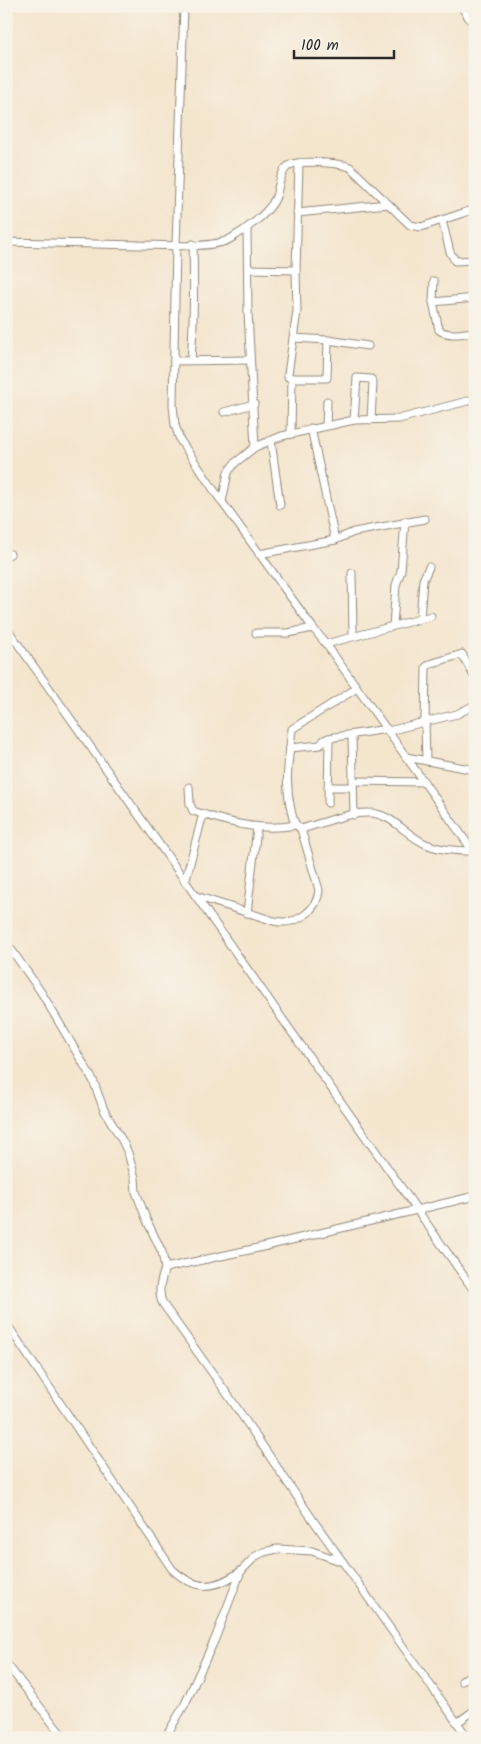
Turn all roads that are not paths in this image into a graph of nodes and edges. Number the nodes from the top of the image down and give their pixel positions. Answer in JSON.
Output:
{"nodes":[{"id":1,"x":184,"y":6,"type":"edge"},
{"id":2,"x":461,"y":6,"type":"edge"},
{"id":3,"x":475,"y":27,"type":"edge"},
{"id":4,"x":299,"y":163,"type":"junction"},
{"id":5,"x":388,"y":204,"type":"junction"},
{"id":6,"x":475,"y":209,"type":"edge"},
{"id":7,"x":297,"y":213,"type":"junction"},
{"id":8,"x":442,"y":220,"type":"junction"},
{"id":9,"x":247,"y":228,"type":"junction"},
{"id":10,"x":6,"y":242,"type":"edge"},
{"id":11,"x":194,"y":244,"type":"junction"},
{"id":12,"x":176,"y":246,"type":"junction"},
{"id":13,"x":475,"y":260,"type":"edge"},
{"id":14,"x":248,"y":269,"type":"junction"},
{"id":15,"x":296,"y":270,"type":"junction"},
{"id":16,"x":434,"y":281,"type":"dead end"},
{"id":17,"x":475,"y":298,"type":"edge"},
{"id":18,"x":433,"y":302,"type":"junction"},
{"id":19,"x":475,"y":332,"type":"edge"},
{"id":20,"x":293,"y":338,"type":"junction"},
{"id":21,"x":328,"y":340,"type":"junction"},
{"id":22,"x":368,"y":346,"type":"dead end"},
{"id":23,"x":191,"y":360,"type":"junction"},
{"id":24,"x":250,"y":360,"type":"junction"},
{"id":25,"x":174,"y":361,"type":"junction"},
{"id":26,"x":292,"y":378,"type":"junction"},
{"id":27,"x":475,"y":399,"type":"edge"},
{"id":28,"x":327,"y":401,"type":"dead end"},
{"id":29,"x":254,"y":404,"type":"junction"},
{"id":30,"x":224,"y":412,"type":"dead end"},
{"id":31,"x":354,"y":420,"type":"junction"},
{"id":32,"x":371,"y":420,"type":"junction"},
{"id":33,"x":326,"y":426,"type":"junction"},
{"id":34,"x":311,"y":428,"type":"junction"},
{"id":35,"x":291,"y":433,"type":"junction"},
{"id":36,"x":271,"y":441,"type":"junction"},
{"id":37,"x":255,"y":448,"type":"junction"},
{"id":38,"x":222,"y":502,"type":"junction"},
{"id":39,"x":280,"y":505,"type":"dead end"},
{"id":40,"x":425,"y":519,"type":"dead end"},
{"id":41,"x":405,"y":521,"type":"junction"},
{"id":42,"x":335,"y":540,"type":"junction"},
{"id":43,"x":259,"y":554,"type":"junction"},
{"id":44,"x":429,"y":566,"type":"dead end"},
{"id":45,"x":352,"y":573,"type":"dead end"},
{"id":46,"x":430,"y":616,"type":"dead end"},
{"id":47,"x":420,"y":619,"type":"junction"},
{"id":48,"x":394,"y":626,"type":"junction"},
{"id":49,"x":6,"y":627,"type":"edge"},
{"id":50,"x":313,"y":628,"type":"junction"},
{"id":51,"x":256,"y":634,"type":"dead end"},
{"id":52,"x":353,"y":635,"type":"junction"},
{"id":53,"x":326,"y":644,"type":"junction"},
{"id":54,"x":475,"y":678,"type":"edge"},
{"id":55,"x":357,"y":688,"type":"junction"},
{"id":56,"x":475,"y":705,"type":"edge"},
{"id":57,"x":424,"y":722,"type":"junction"},
{"id":58,"x":388,"y":730,"type":"junction"},
{"id":59,"x":352,"y":736,"type":"junction"},
{"id":60,"x":329,"y":738,"type":"junction"},
{"id":61,"x":290,"y":748,"type":"junction"},
{"id":62,"x":406,"y":757,"type":"junction"},
{"id":63,"x":426,"y":760,"type":"junction"},
{"id":64,"x":475,"y":770,"type":"edge"},
{"id":65,"x":424,"y":782,"type":"junction"},
{"id":66,"x":353,"y":784,"type":"junction"},
{"id":67,"x":189,"y":787,"type":"dead end"},
{"id":68,"x":328,"y":787,"type":"junction"},
{"id":69,"x":328,"y":803,"type":"dead end"},
{"id":70,"x":203,"y":814,"type":"junction"},
{"id":71,"x":354,"y":814,"type":"junction"},
{"id":72,"x":298,"y":827,"type":"junction"},
{"id":73,"x":257,"y":828,"type":"junction"},
{"id":74,"x":475,"y":834,"type":"edge"},
{"id":75,"x":473,"y":853,"type":"edge"},
{"id":76,"x":186,"y":882,"type":"junction"},
{"id":77,"x":195,"y":896,"type":"junction"},
{"id":78,"x":247,"y":913,"type":"junction"},
{"id":79,"x":6,"y":942,"type":"edge"},
{"id":80,"x":475,"y":1196,"type":"edge"},
{"id":81,"x":418,"y":1210,"type":"junction"},
{"id":82,"x":165,"y":1268,"type":"junction"},
{"id":83,"x":475,"y":1292,"type":"edge"},
{"id":84,"x":6,"y":1323,"type":"edge"},
{"id":85,"x":343,"y":1562,"type":"junction"},
{"id":86,"x":241,"y":1571,"type":"junction"},
{"id":87,"x":6,"y":1663,"type":"edge"},
{"id":88,"x":475,"y":1671,"type":"edge"},
{"id":89,"x":462,"y":1681,"type":"dead end"},
{"id":90,"x":475,"y":1710,"type":"edge"},
{"id":91,"x":458,"y":1722,"type":"junction"},
{"id":92,"x":64,"y":1738,"type":"edge"},
{"id":93,"x":165,"y":1738,"type":"edge"},
{"id":94,"x":468,"y":1738,"type":"edge"}],
"edges":[{"from":1,"to":12,"type":"street"},
{"from":2,"to":3,"type":"street"},
{"from":4,"to":5,"type":"street"},
{"from":4,"to":7,"type":"street"},
{"from":4,"to":9,"type":"street"},
{"from":5,"to":7,"type":"street"},
{"from":5,"to":8,"type":"street"},
{"from":6,"to":8,"type":"street"},
{"from":7,"to":15,"type":"street"},
{"from":8,"to":13,"type":"street"},
{"from":9,"to":11,"type":"street"},
{"from":9,"to":14,"type":"street"},
{"from":10,"to":12,"type":"street"},
{"from":11,"to":12,"type":"street"},
{"from":11,"to":23,"type":"street"},
{"from":12,"to":25,"type":"street"},
{"from":14,"to":15,"type":"street"},
{"from":14,"to":24,"type":"street"},
{"from":15,"to":20,"type":"street"},
{"from":16,"to":18,"type":"street"},
{"from":17,"to":18,"type":"street"},
{"from":18,"to":19,"type":"street"},
{"from":20,"to":21,"type":"street"},
{"from":20,"to":26,"type":"street"},
{"from":21,"to":22,"type":"street"},
{"from":21,"to":26,"type":"street"},
{"from":23,"to":24,"type":"street"},
{"from":23,"to":25,"type":"street"},
{"from":24,"to":29,"type":"street"},
{"from":25,"to":38,"type":"street"},
{"from":26,"to":35,"type":"street"},
{"from":27,"to":32,"type":"street"},
{"from":28,"to":33,"type":"street"},
{"from":29,"to":30,"type":"street"},
{"from":29,"to":37,"type":"street"},
{"from":31,"to":32,"type":"street"},
{"from":31,"to":32,"type":"street"},
{"from":31,"to":33,"type":"street"},
{"from":33,"to":34,"type":"street"},
{"from":34,"to":35,"type":"street"},
{"from":34,"to":42,"type":"street"},
{"from":35,"to":36,"type":"street"},
{"from":36,"to":37,"type":"street"},
{"from":36,"to":39,"type":"street"},
{"from":37,"to":38,"type":"street"},
{"from":38,"to":43,"type":"street"},
{"from":40,"to":41,"type":"street"},
{"from":41,"to":42,"type":"street"},
{"from":41,"to":48,"type":"street"},
{"from":42,"to":43,"type":"street"},
{"from":43,"to":50,"type":"street"},
{"from":44,"to":47,"type":"street"},
{"from":45,"to":52,"type":"street"},
{"from":46,"to":47,"type":"street"},
{"from":47,"to":48,"type":"street"},
{"from":48,"to":52,"type":"street"},
{"from":49,"to":76,"type":"street"},
{"from":50,"to":51,"type":"street"},
{"from":50,"to":53,"type":"street"},
{"from":52,"to":53,"type":"street"},
{"from":53,"to":55,"type":"street"},
{"from":54,"to":57,"type":"street"},
{"from":55,"to":58,"type":"street"},
{"from":55,"to":61,"type":"street"},
{"from":56,"to":57,"type":"street"},
{"from":57,"to":58,"type":"street"},
{"from":57,"to":63,"type":"street"},
{"from":58,"to":59,"type":"street"},
{"from":58,"to":62,"type":"street"},
{"from":59,"to":60,"type":"street"},
{"from":59,"to":66,"type":"street"},
{"from":60,"to":61,"type":"street"},
{"from":60,"to":68,"type":"street"},
{"from":61,"to":72,"type":"street"},
{"from":62,"to":63,"type":"street"},
{"from":62,"to":65,"type":"street"},
{"from":63,"to":64,"type":"street"},
{"from":65,"to":66,"type":"street"},
{"from":65,"to":75,"type":"street"},
{"from":66,"to":68,"type":"street"},
{"from":66,"to":71,"type":"street"},
{"from":67,"to":70,"type":"street"},
{"from":68,"to":69,"type":"street"},
{"from":70,"to":73,"type":"street"},
{"from":70,"to":76,"type":"street"},
{"from":71,"to":72,"type":"street"},
{"from":71,"to":75,"type":"street"},
{"from":72,"to":73,"type":"street"},
{"from":72,"to":78,"type":"street"},
{"from":73,"to":78,"type":"street"},
{"from":74,"to":75,"type":"street"},
{"from":76,"to":77,"type":"street"},
{"from":77,"to":78,"type":"street"},
{"from":77,"to":81,"type":"street"},
{"from":79,"to":82,"type":"street"},
{"from":80,"to":81,"type":"street"},
{"from":81,"to":82,"type":"street"},
{"from":81,"to":83,"type":"street"},
{"from":82,"to":85,"type":"street"},
{"from":84,"to":86,"type":"street"},
{"from":85,"to":86,"type":"street"},
{"from":85,"to":91,"type":"street"},
{"from":86,"to":93,"type":"street"},
{"from":87,"to":92,"type":"street"},
{"from":88,"to":89,"type":"street"},
{"from":90,"to":91,"type":"street"},
{"from":91,"to":94,"type":"street"}]}
